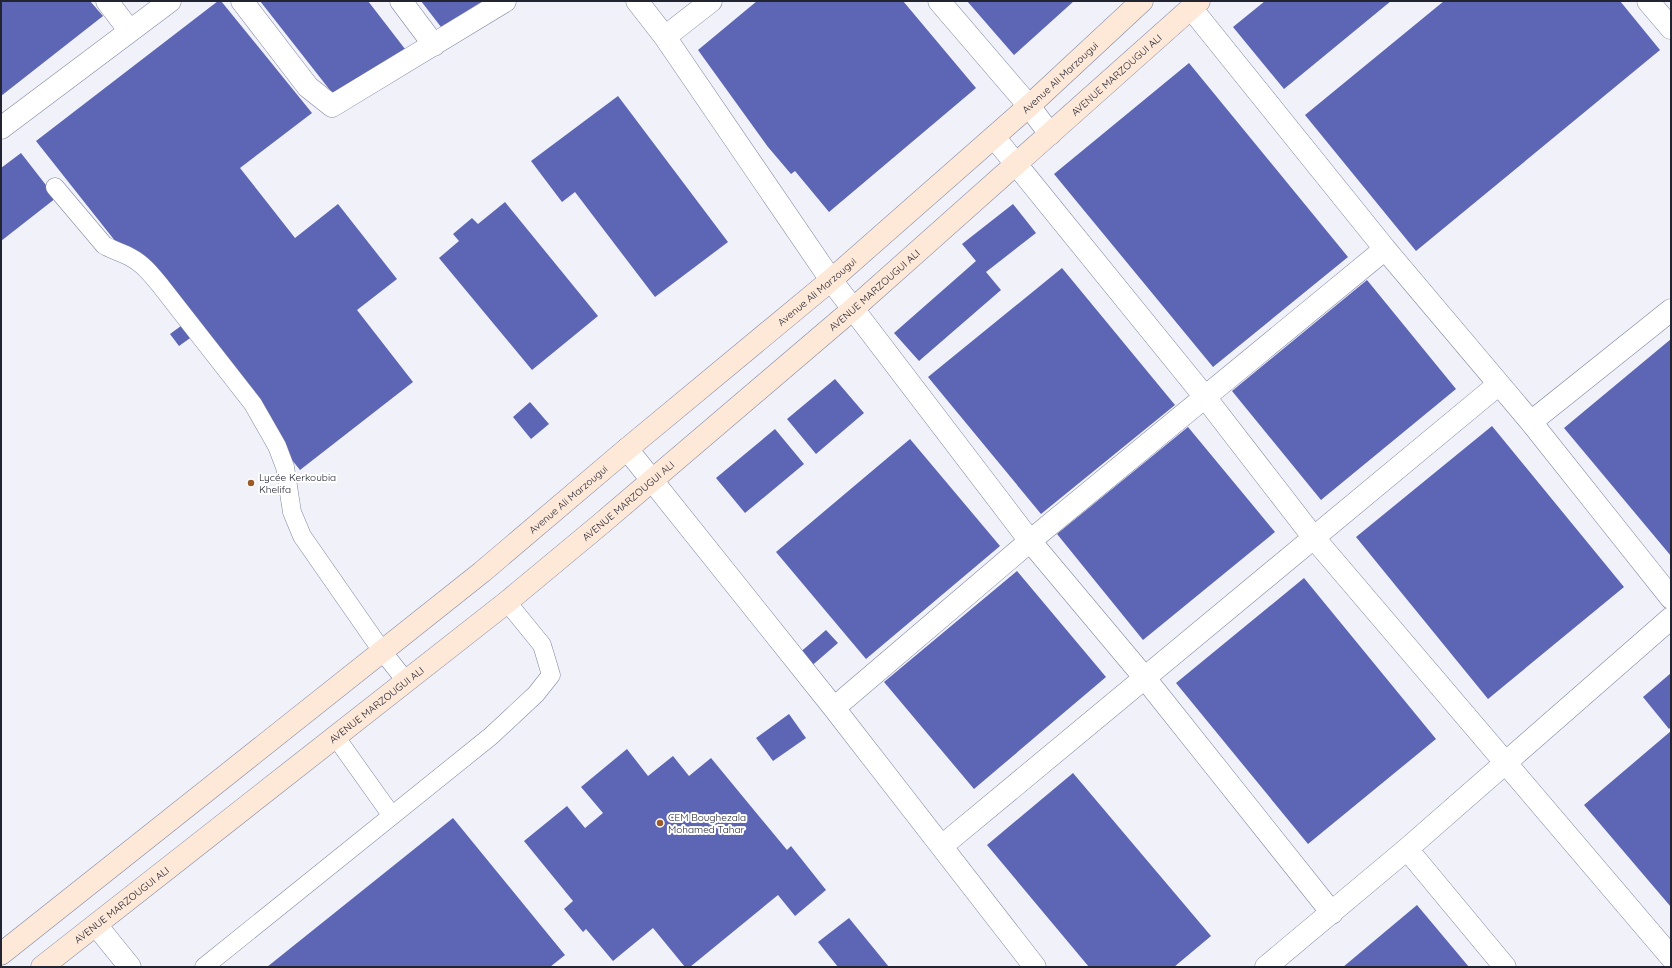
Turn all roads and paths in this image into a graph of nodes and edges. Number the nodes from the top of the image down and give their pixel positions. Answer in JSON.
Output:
{"nodes":[{"id":1,"x":107,"y":1,"type":"edge"},
{"id":2,"x":170,"y":1,"type":"edge"},
{"id":3,"x":242,"y":1,"type":"edge"},
{"id":4,"x":401,"y":1,"type":"edge"},
{"id":5,"x":505,"y":1,"type":"edge"},
{"id":6,"x":637,"y":1,"type":"edge"},
{"id":7,"x":711,"y":1,"type":"edge"},
{"id":8,"x":939,"y":1,"type":"edge"},
{"id":9,"x":1142,"y":1,"type":"edge"},
{"id":10,"x":1648,"y":1,"type":"edge"},
{"id":11,"x":1195,"y":4,"type":"edge"},
{"id":12,"x":1671,"y":28,"type":"edge"},
{"id":13,"x":129,"y":30,"type":"junction"},
{"id":14,"x":665,"y":37,"type":"junction"},
{"id":15,"x":434,"y":45,"type":"junction"},
{"id":16,"x":1029,"y":106,"type":"junction"},
{"id":17,"x":1,"y":128,"type":"edge"},
{"id":18,"x":1050,"y":134,"type":"junction"},
{"id":19,"x":994,"y":137,"type":"junction"},
{"id":20,"x":1016,"y":164,"type":"junction"},
{"id":21,"x":55,"y":187,"type":"dead end"},
{"id":22,"x":1386,"y":249,"type":"junction"},
{"id":23,"x":831,"y":280,"type":"junction"},
{"id":24,"x":853,"y":309,"type":"junction"},
{"id":25,"x":1671,"y":310,"type":"edge"},
{"id":26,"x":1499,"y":384,"type":"junction"},
{"id":27,"x":1204,"y":397,"type":"junction"},
{"id":28,"x":1531,"y":422,"type":"junction"},
{"id":29,"x":627,"y":449,"type":"junction"},
{"id":30,"x":652,"y":478,"type":"junction"},
{"id":31,"x":1314,"y":538,"type":"junction"},
{"id":32,"x":1030,"y":541,"type":"junction"},
{"id":33,"x":1671,"y":598,"type":"edge"},
{"id":34,"x":507,"y":602,"type":"junction"},
{"id":35,"x":1671,"y":618,"type":"edge"},
{"id":36,"x":382,"y":651,"type":"junction"},
{"id":37,"x":1144,"y":677,"type":"junction"},
{"id":38,"x":406,"y":681,"type":"junction"},
{"id":39,"x":834,"y":708,"type":"junction"},
{"id":40,"x":335,"y":736,"type":"junction"},
{"id":41,"x":1505,"y":763,"type":"junction"},
{"id":42,"x":392,"y":816,"type":"junction"},
{"id":43,"x":942,"y":846,"type":"junction"},
{"id":44,"x":1407,"y":849,"type":"junction"},
{"id":45,"x":1332,"y":913,"type":"junction"},
{"id":46,"x":96,"y":925,"type":"junction"},
{"id":47,"x":1,"y":954,"type":"edge"},
{"id":48,"x":1671,"y":957,"type":"edge"},
{"id":49,"x":1671,"y":964,"type":"edge"},
{"id":50,"x":42,"y":967,"type":"edge"},
{"id":51,"x":130,"y":967,"type":"edge"},
{"id":52,"x":204,"y":967,"type":"edge"},
{"id":53,"x":1035,"y":967,"type":"edge"},
{"id":54,"x":1266,"y":967,"type":"edge"},
{"id":55,"x":1505,"y":967,"type":"edge"},
{"id":56,"x":1667,"y":967,"type":"edge"}],
"edges":[{"from":1,"to":13,"type":"street"},
{"from":2,"to":13,"type":"street"},
{"from":3,"to":15,"type":"street"},
{"from":4,"to":15,"type":"street"},
{"from":5,"to":15,"type":"street"},
{"from":6,"to":14,"type":"street"},
{"from":7,"to":14,"type":"street"},
{"from":8,"to":16,"type":"street"},
{"from":9,"to":16,"type":"main road","name":"Avenue Ali Marzougui"},
{"from":10,"to":12,"type":"street"},
{"from":11,"to":18,"type":"main road","name":"AVENUE MARZOUGUI ALI"},
{"from":11,"to":22,"type":"street"},
{"from":13,"to":17,"type":"street"},
{"from":14,"to":23,"type":"street"},
{"from":16,"to":18,"type":"street"},
{"from":16,"to":19,"type":"main road","name":"Avenue Ali Marzougui"},
{"from":18,"to":20,"type":"main road","name":"AVENUE MARZOUGUI ALI"},
{"from":19,"to":20,"type":"street"},
{"from":19,"to":23,"type":"main road","name":"Avenue Ali Marzougui"},
{"from":20,"to":24,"type":"main road","name":"AVENUE MARZOUGUI ALI"},
{"from":20,"to":27,"type":"street"},
{"from":21,"to":36,"type":"lane"},
{"from":22,"to":26,"type":"street"},
{"from":22,"to":27,"type":"street"},
{"from":23,"to":24,"type":"street"},
{"from":23,"to":29,"type":"main road","name":"Avenue Ali Marzougui"},
{"from":24,"to":30,"type":"main road","name":"AVENUE MARZOUGUI ALI"},
{"from":24,"to":32,"type":"street"},
{"from":25,"to":28,"type":"street"},
{"from":26,"to":28,"type":"street"},
{"from":26,"to":31,"type":"street"},
{"from":27,"to":31,"type":"street"},
{"from":27,"to":32,"type":"street"},
{"from":28,"to":33,"type":"street"},
{"from":29,"to":30,"type":"street"},
{"from":29,"to":36,"type":"main road","name":"Avenue Ali Marzougui"},
{"from":30,"to":34,"type":"main road","name":"AVENUE MARZOUGUI ALI"},
{"from":30,"to":39,"type":"street"},
{"from":31,"to":37,"type":"street"},
{"from":31,"to":41,"type":"street"},
{"from":32,"to":37,"type":"street"},
{"from":32,"to":39,"type":"street"},
{"from":34,"to":38,"type":"main road","name":"AVENUE MARZOUGUI ALI"},
{"from":34,"to":42,"type":"lane"},
{"from":35,"to":41,"type":"street"},
{"from":36,"to":38,"type":"lane"},
{"from":36,"to":47,"type":"main road"},
{"from":37,"to":43,"type":"street"},
{"from":37,"to":45,"type":"street"},
{"from":38,"to":40,"type":"main road","name":"AVENUE MARZOUGUI ALI"},
{"from":39,"to":43,"type":"street"},
{"from":40,"to":42,"type":"lane"},
{"from":40,"to":46,"type":"main road","name":"AVENUE MARZOUGUI ALI"},
{"from":41,"to":44,"type":"street"},
{"from":41,"to":48,"type":"street"},
{"from":42,"to":52,"type":"lane"},
{"from":43,"to":53,"type":"street"},
{"from":44,"to":45,"type":"street"},
{"from":44,"to":55,"type":"street"},
{"from":45,"to":54,"type":"street"},
{"from":46,"to":50,"type":"main road","name":"AVENUE MARZOUGUI ALI"},
{"from":46,"to":51,"type":"street"},
{"from":49,"to":56,"type":"street"}]}
